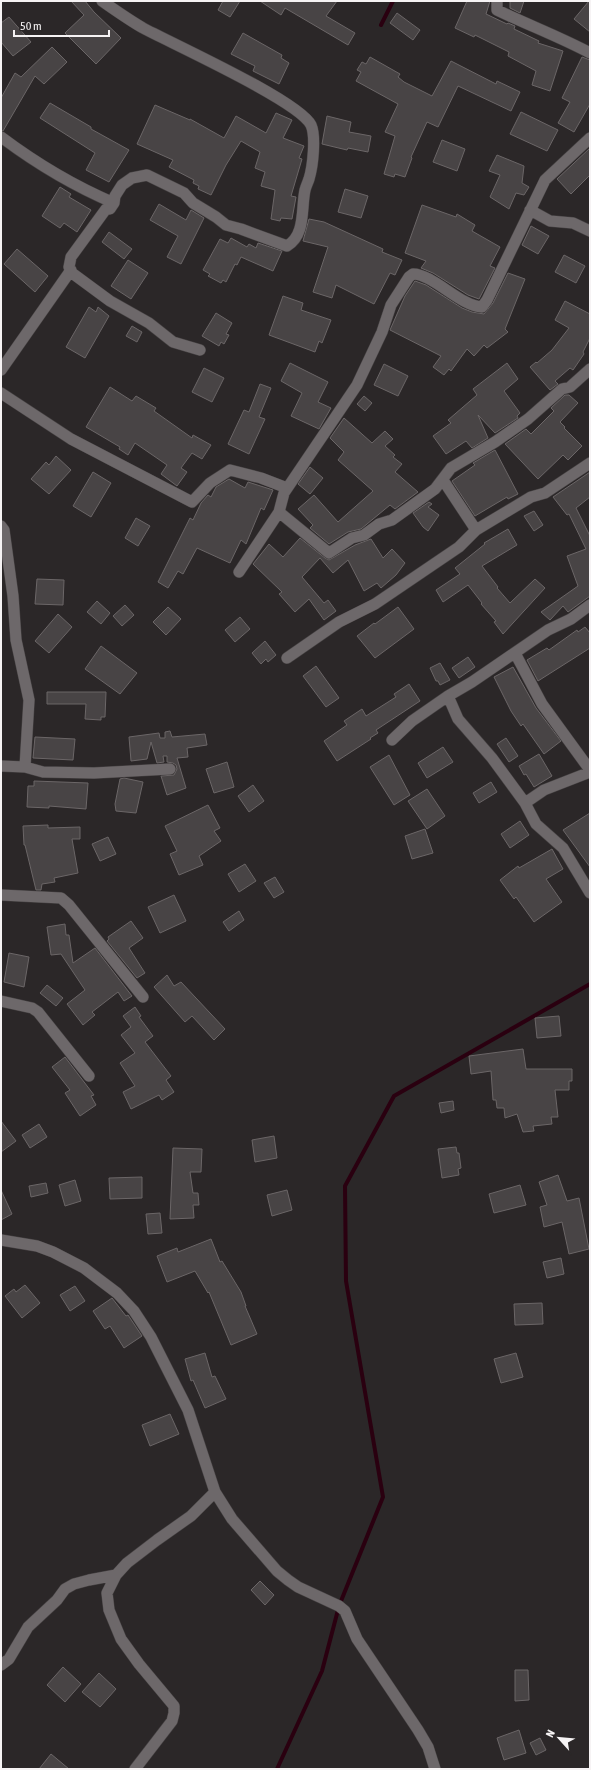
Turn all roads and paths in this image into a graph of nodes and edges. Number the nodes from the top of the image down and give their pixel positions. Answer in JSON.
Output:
{"nodes":[{"id":1,"x":102,"y":1,"type":"edge"},
{"id":2,"x":498,"y":1,"type":"edge"},
{"id":3,"x":590,"y":53,"type":"edge"},
{"id":4,"x":1,"y":137,"type":"edge"},
{"id":5,"x":590,"y":138,"type":"edge"},
{"id":6,"x":114,"y":203,"type":"junction"},
{"id":7,"x":530,"y":210,"type":"junction"},
{"id":8,"x":590,"y":231,"type":"edge"},
{"id":9,"x":71,"y":270,"type":"junction"},
{"id":10,"x":200,"y":350,"type":"dead end"},
{"id":11,"x":590,"y":369,"type":"edge"},
{"id":12,"x":1,"y":370,"type":"edge"},
{"id":13,"x":1,"y":393,"type":"edge"},
{"id":14,"x":590,"y":463,"type":"edge"},
{"id":15,"x":443,"y":480,"type":"junction"},
{"id":16,"x":287,"y":488,"type":"junction"},
{"id":17,"x":279,"y":512,"type":"junction"},
{"id":18,"x":1,"y":526,"type":"edge"},
{"id":19,"x":476,"y":530,"type":"junction"},
{"id":20,"x":239,"y":572,"type":"dead end"},
{"id":21,"x":590,"y":605,"type":"edge"},
{"id":22,"x":515,"y":653,"type":"junction"},
{"id":23,"x":287,"y":658,"type":"dead end"},
{"id":24,"x":448,"y":696,"type":"junction"},
{"id":25,"x":392,"y":740,"type":"dead end"},
{"id":26,"x":1,"y":766,"type":"edge"},
{"id":27,"x":25,"y":767,"type":"junction"},
{"id":28,"x":170,"y":769,"type":"dead end"},
{"id":29,"x":590,"y":771,"type":"edge"},
{"id":30,"x":525,"y":803,"type":"junction"},
{"id":31,"x":590,"y":893,"type":"edge"},
{"id":32,"x":1,"y":895,"type":"edge"},
{"id":33,"x":143,"y":997,"type":"dead end"},
{"id":34,"x":1,"y":1001,"type":"edge"},
{"id":35,"x":89,"y":1076,"type":"dead end"},
{"id":36,"x":1,"y":1240,"type":"edge"},
{"id":37,"x":215,"y":1492,"type":"junction"},
{"id":38,"x":116,"y":1575,"type":"junction"},
{"id":39,"x":1,"y":1665,"type":"edge"},
{"id":40,"x":135,"y":1769,"type":"edge"},
{"id":41,"x":435,"y":1769,"type":"edge"}],
"edges":[{"from":1,"to":6,"type":"street"},
{"from":2,"to":3,"type":"street"},
{"from":4,"to":6,"type":"street"},
{"from":5,"to":7,"type":"street"},
{"from":6,"to":9,"type":"street"},
{"from":7,"to":8,"type":"street"},
{"from":7,"to":16,"type":"street"},
{"from":9,"to":10,"type":"street"},
{"from":9,"to":12,"type":"street"},
{"from":11,"to":15,"type":"street"},
{"from":13,"to":16,"type":"street"},
{"from":14,"to":19,"type":"street"},
{"from":15,"to":17,"type":"street"},
{"from":15,"to":19,"type":"street"},
{"from":16,"to":17,"type":"street"},
{"from":17,"to":20,"type":"street"},
{"from":18,"to":27,"type":"street"},
{"from":19,"to":23,"type":"street"},
{"from":21,"to":22,"type":"street"},
{"from":22,"to":24,"type":"street"},
{"from":22,"to":29,"type":"street"},
{"from":24,"to":25,"type":"street"},
{"from":24,"to":30,"type":"street"},
{"from":26,"to":27,"type":"street"},
{"from":27,"to":28,"type":"street"},
{"from":29,"to":30,"type":"street"},
{"from":30,"to":31,"type":"street"},
{"from":32,"to":33,"type":"street"},
{"from":34,"to":35,"type":"street"},
{"from":36,"to":37,"type":"street"},
{"from":37,"to":38,"type":"street"},
{"from":37,"to":41,"type":"street"},
{"from":38,"to":39,"type":"street"},
{"from":38,"to":40,"type":"street"}]}
